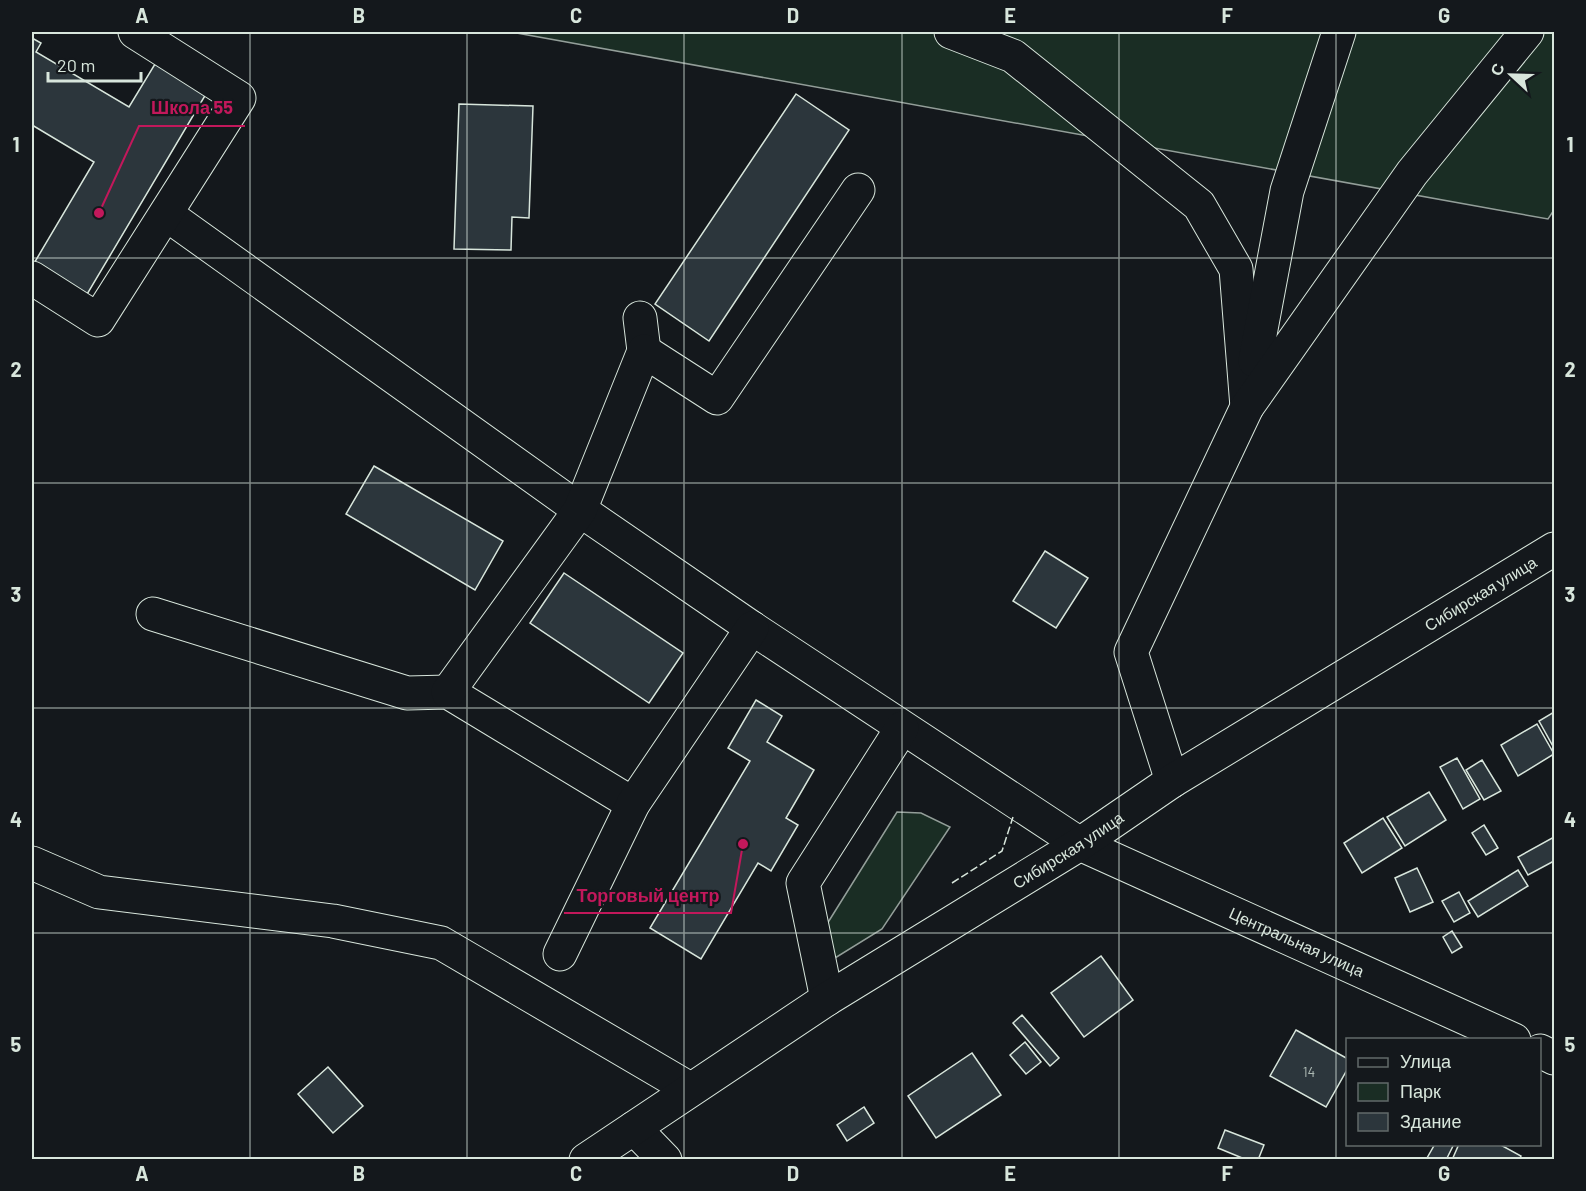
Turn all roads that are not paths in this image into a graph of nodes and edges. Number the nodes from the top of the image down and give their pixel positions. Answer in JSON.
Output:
{"nodes":[{"id":1,"x":135,"y":32,"type":"edge"},
{"id":2,"x":951,"y":32,"type":"edge"},
{"id":3,"x":1339,"y":32,"type":"edge"},
{"id":4,"x":1527,"y":32,"type":"edge"},
{"id":5,"x":858,"y":190,"type":"dead end"},
{"id":6,"x":166,"y":214,"type":"junction"},
{"id":7,"x":32,"y":278,"type":"edge"},
{"id":8,"x":640,"y":318,"type":"dead end"},
{"id":9,"x":644,"y":351,"type":"junction"},
{"id":10,"x":1247,"y":407,"type":"junction"},
{"id":11,"x":580,"y":510,"type":"junction"},
{"id":12,"x":1554,"y":549,"type":"edge"},
{"id":13,"x":153,"y":614,"type":"dead end"},
{"id":14,"x":752,"y":628,"type":"junction"},
{"id":15,"x":448,"y":692,"type":"junction"},
{"id":16,"x":902,"y":728,"type":"junction"},
{"id":17,"x":1172,"y":782,"type":"junction"},
{"id":18,"x":633,"y":804,"type":"junction"},
{"id":19,"x":1080,"y":844,"type":"junction"},
{"id":20,"x":32,"y":863,"type":"edge"},
{"id":21,"x":560,"y":954,"type":"dead end"},
{"id":22,"x":826,"y":999,"type":"junction"},
{"id":23,"x":1510,"y":1038,"type":"edge"},
{"id":24,"x":690,"y":1089,"type":"junction"},
{"id":25,"x":634,"y":1128,"type":"junction"},
{"id":26,"x":586,"y":1160,"type":"edge"},
{"id":27,"x":665,"y":1160,"type":"edge"}],
"edges":[{"from":1,"to":6,"type":"street"},
{"from":2,"to":10,"type":"street"},
{"from":3,"to":10,"type":"street"},
{"from":4,"to":10,"type":"street"},
{"from":5,"to":9,"type":"street"},
{"from":6,"to":7,"type":"street"},
{"from":6,"to":11,"type":"street","name":"Центральная улица"},
{"from":8,"to":9,"type":"street"},
{"from":9,"to":11,"type":"street"},
{"from":10,"to":17,"type":"street"},
{"from":11,"to":14,"type":"street","name":"Центральная улица"},
{"from":11,"to":15,"type":"street"},
{"from":12,"to":17,"type":"street","name":"Сибирская улица"},
{"from":13,"to":15,"type":"street"},
{"from":14,"to":16,"type":"street","name":"Центральная улица"},
{"from":14,"to":18,"type":"street"},
{"from":15,"to":18,"type":"street"},
{"from":16,"to":19,"type":"street","name":"Центральная улица"},
{"from":16,"to":22,"type":"street"},
{"from":17,"to":19,"type":"street","name":"Сибирская улица"},
{"from":18,"to":21,"type":"street"},
{"from":19,"to":22,"type":"street","name":"Сибирская улица"},
{"from":19,"to":23,"type":"street","name":"Центральная улица"},
{"from":20,"to":24,"type":"street"},
{"from":22,"to":24,"type":"street","name":"Сибирская улица"},
{"from":24,"to":25,"type":"street","name":"Сибирская улица"},
{"from":25,"to":26,"type":"street","name":"Сибирская улица"},
{"from":25,"to":27,"type":"street"}]}
